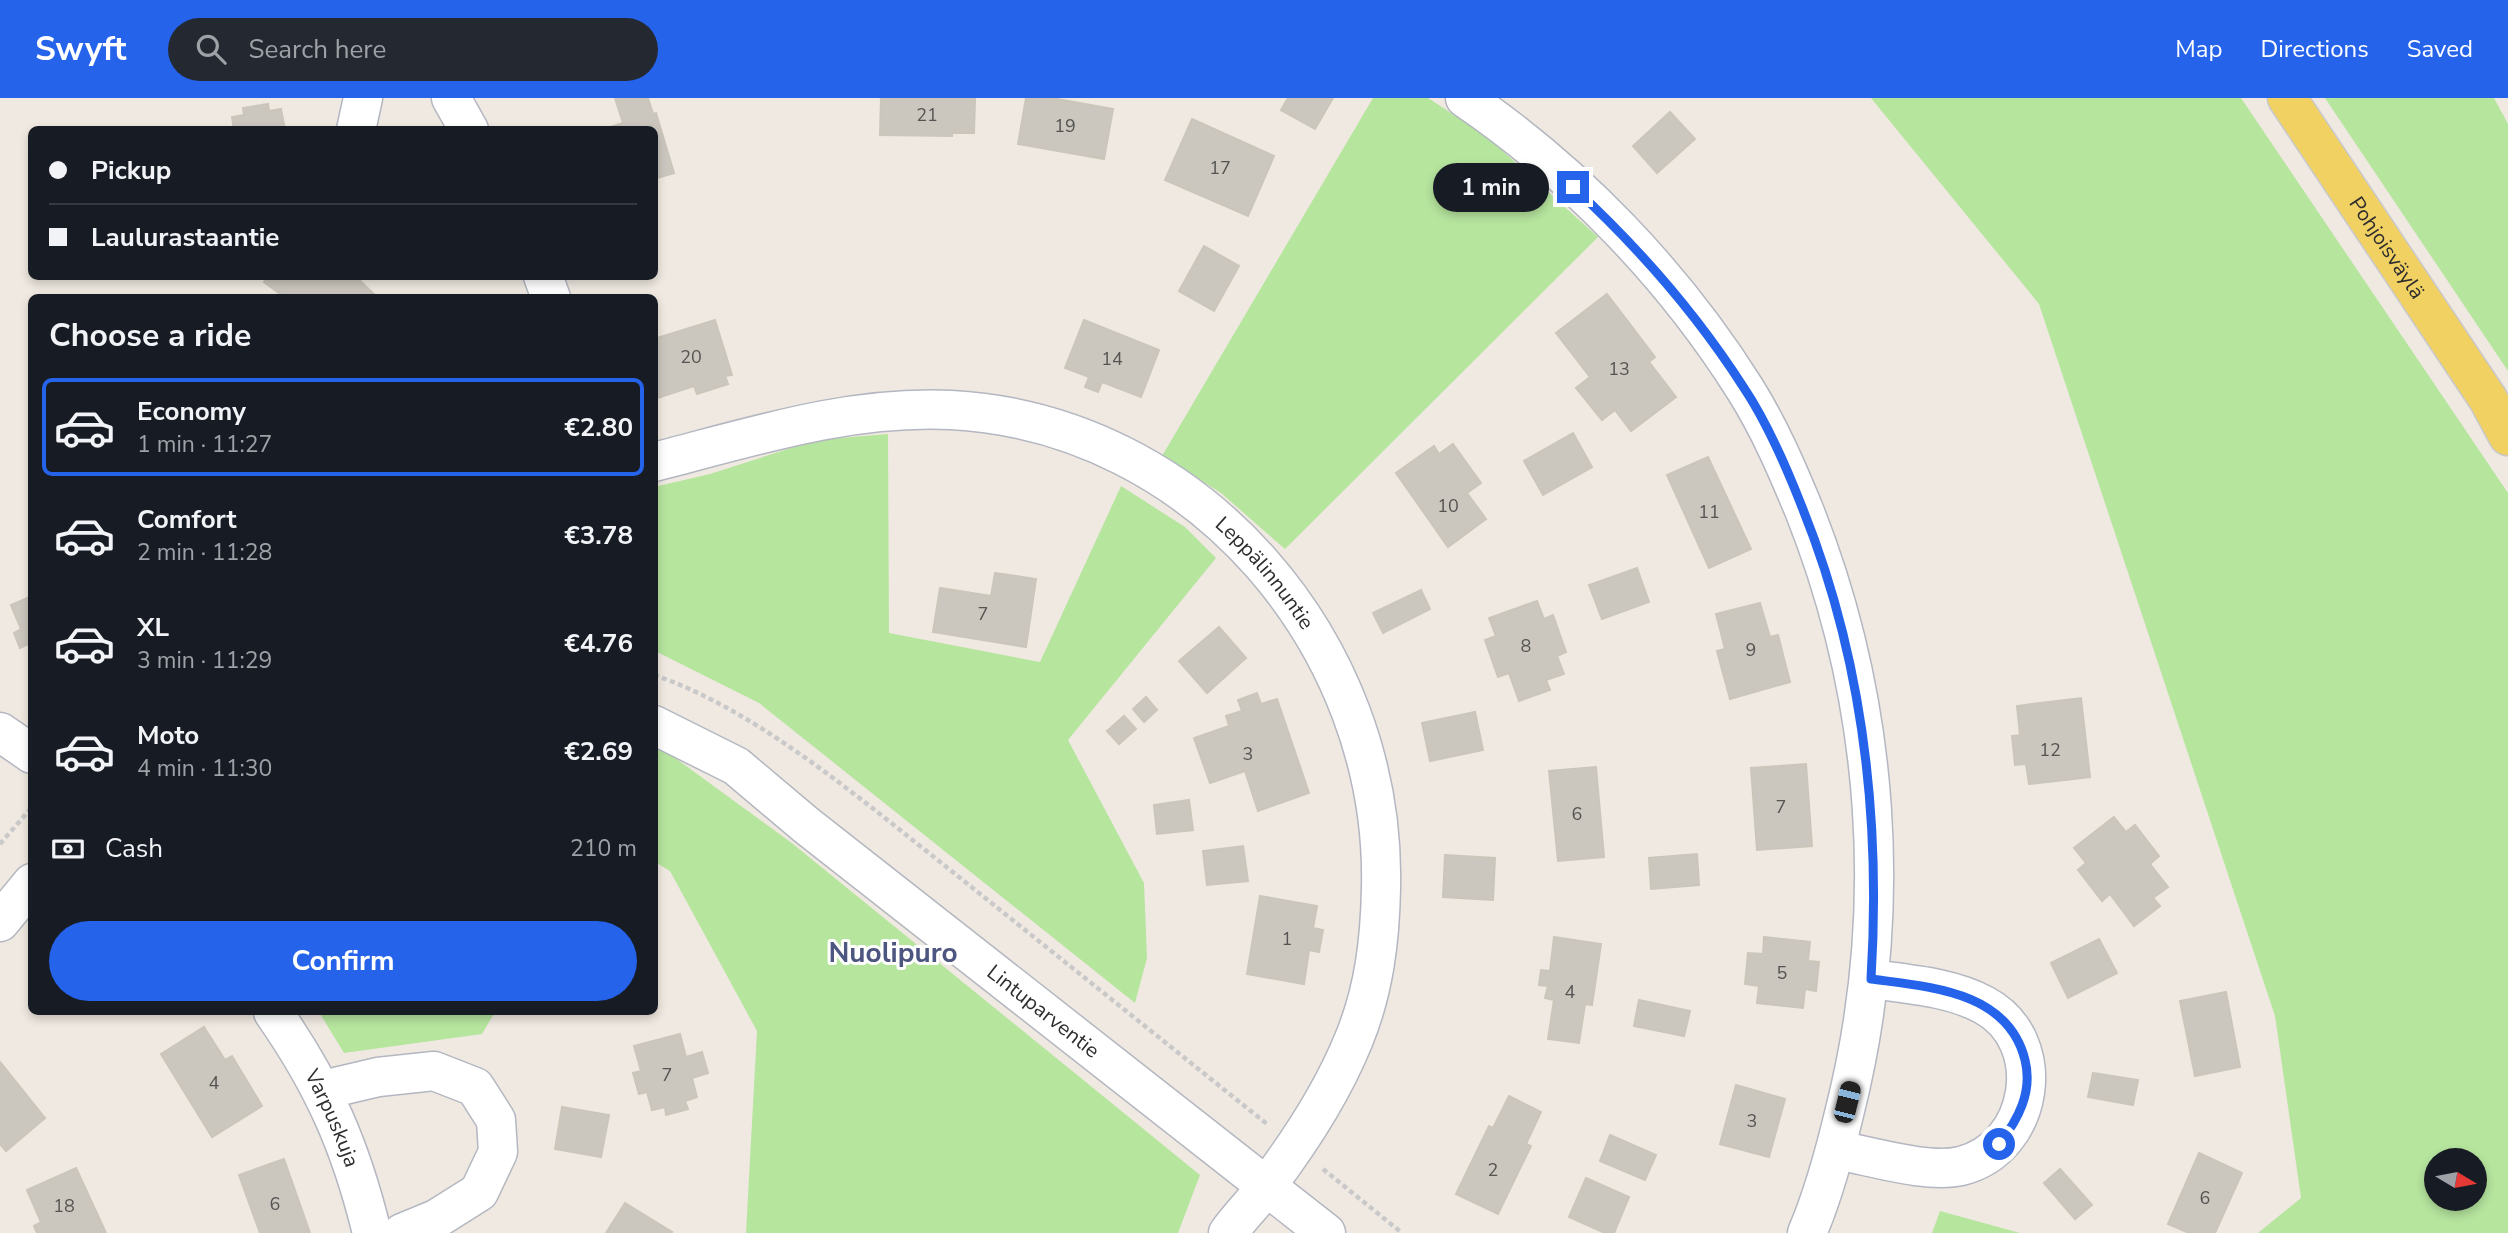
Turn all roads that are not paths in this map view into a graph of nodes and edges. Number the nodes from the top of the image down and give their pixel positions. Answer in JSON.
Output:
{"nodes":[{"id":1,"x":363,"y":98,"type":"edge"},
{"id":2,"x":451,"y":98,"type":"edge"},
{"id":3,"x":1465,"y":98,"type":"edge"},
{"id":4,"x":2287,"y":98,"type":"edge"},
{"id":5,"x":357,"y":126,"type":"edge"},
{"id":6,"x":467,"y":126,"type":"edge"},
{"id":7,"x":2498,"y":412,"type":"edge"},
{"id":8,"x":2508,"y":436,"type":"edge"},
{"id":9,"x":658,"y":461,"type":"edge"},
{"id":10,"x":658,"y":727,"type":"edge"},
{"id":11,"x":0,"y":732,"type":"edge"},
{"id":12,"x":28,"y":751,"type":"edge"},
{"id":13,"x":28,"y":888,"type":"edge"},
{"id":14,"x":0,"y":922,"type":"edge"},
{"id":15,"x":1871,"y":979,"type":"junction"},
{"id":16,"x":275,"y":1015,"type":"edge"},
{"id":17,"x":323,"y":1090,"type":"junction"},
{"id":18,"x":1836,"y":1150,"type":"junction"},
{"id":19,"x":1267,"y":1186,"type":"junction"},
{"id":20,"x":372,"y":1233,"type":"edge"},
{"id":21,"x":402,"y":1233,"type":"edge"},
{"id":22,"x":1228,"y":1233,"type":"edge"},
{"id":23,"x":1326,"y":1233,"type":"edge"},
{"id":24,"x":1807,"y":1233,"type":"edge"}],
"edges":[{"from":1,"to":5,"type":"street"},
{"from":2,"to":6,"type":"street"},
{"from":3,"to":15,"type":"street"},
{"from":4,"to":7,"type":"main road","name":"Pohjoisväylä"},
{"from":7,"to":8,"type":"main road","name":"Pohjoisväylä"},
{"from":9,"to":19,"type":"street","name":"Leppälinnuntie"},
{"from":10,"to":19,"type":"street","name":"Lintuparventie"},
{"from":11,"to":12,"type":"street"},
{"from":13,"to":14,"type":"street"},
{"from":15,"to":18,"type":"street"},
{"from":15,"to":18,"type":"street"},
{"from":16,"to":17,"type":"street","name":"Varpuskuja"},
{"from":17,"to":20,"type":"street","name":"Varpuskuja"},
{"from":17,"to":21,"type":"street"},
{"from":18,"to":24,"type":"street"},
{"from":19,"to":22,"type":"street","name":"Leppälinnuntie"},
{"from":19,"to":23,"type":"street","name":"Lintuparventie"}]}
